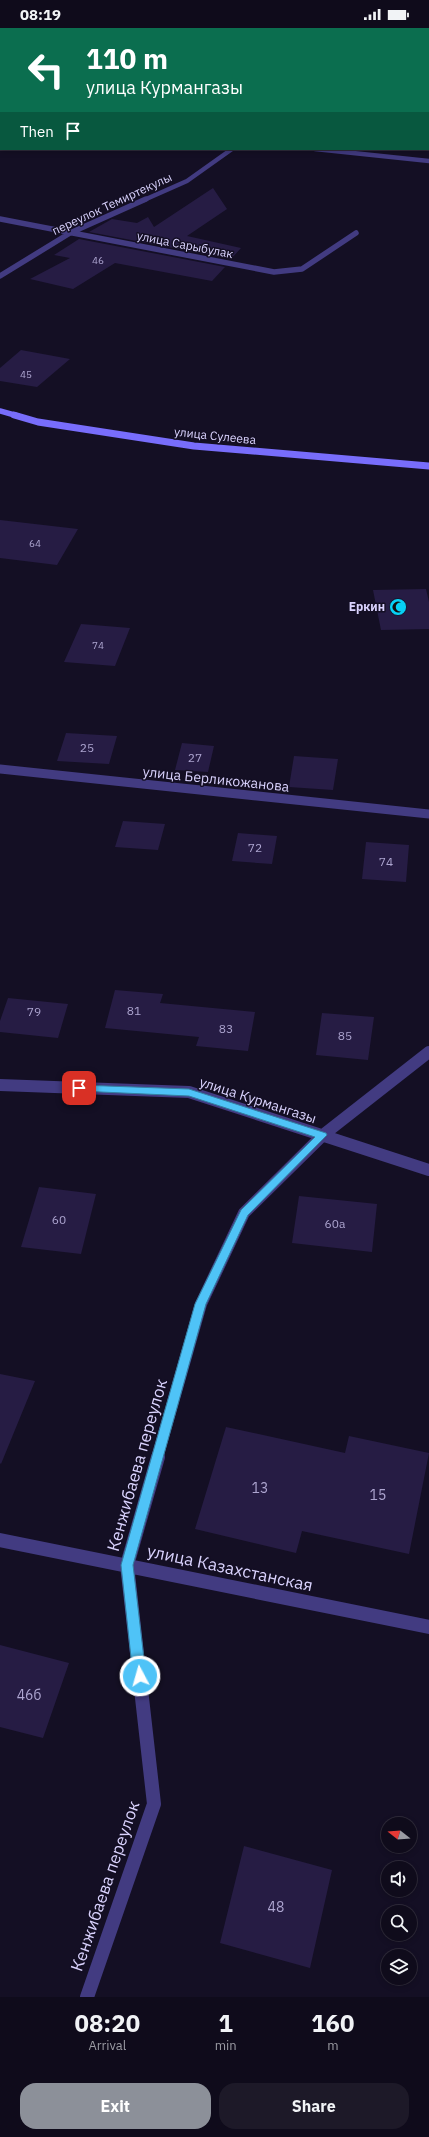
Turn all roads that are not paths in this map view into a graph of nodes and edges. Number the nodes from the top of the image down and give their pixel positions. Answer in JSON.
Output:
{"nodes":[{"id":1,"x":231,"y":150,"type":"edge"},
{"id":2,"x":324,"y":150,"type":"edge"},
{"id":3,"x":429,"y":161,"type":"edge"},
{"id":4,"x":0,"y":219,"type":"edge"},
{"id":5,"x":70,"y":233,"type":"junction"},
{"id":6,"x":356,"y":233,"type":"dead end"},
{"id":7,"x":0,"y":276,"type":"edge"},
{"id":8,"x":0,"y":411,"type":"edge"},
{"id":9,"x":429,"y":466,"type":"edge"},
{"id":10,"x":0,"y":769,"type":"edge"},
{"id":11,"x":429,"y":814,"type":"edge"},
{"id":12,"x":429,"y":1052,"type":"edge"},
{"id":13,"x":0,"y":1085,"type":"edge"},
{"id":14,"x":322,"y":1135,"type":"junction"},
{"id":15,"x":429,"y":1170,"type":"edge"},
{"id":16,"x":0,"y":1540,"type":"edge"},
{"id":17,"x":127,"y":1565,"type":"junction"},
{"id":18,"x":429,"y":1627,"type":"edge"},
{"id":19,"x":87,"y":1997,"type":"edge"}],
"edges":[{"from":1,"to":5,"type":"street","name":"переулок Темиртекулы"},
{"from":2,"to":3,"type":"street"},
{"from":4,"to":5,"type":"street","name":"улица Сарыбулак"},
{"from":5,"to":6,"type":"street","name":"улица Сарыбулак"},
{"from":5,"to":7,"type":"street","name":"переулок Темиртекулы"},
{"from":8,"to":9,"type":"main road","name":"улица Сулеева"},
{"from":10,"to":11,"type":"street","name":"улица Берликожанова"},
{"from":12,"to":14,"type":"street","name":"Кенжибаева переулок"},
{"from":13,"to":14,"type":"street","name":"улица Курмангазы"},
{"from":14,"to":15,"type":"street","name":"улица Курмангазы"},
{"from":14,"to":17,"type":"street","name":"Кенжибаева переулок"},
{"from":16,"to":17,"type":"street","name":"улица Казахстанская"},
{"from":17,"to":18,"type":"street","name":"улица Казахстанская"},
{"from":17,"to":19,"type":"street","name":"Кенжибаева переулок"}]}
